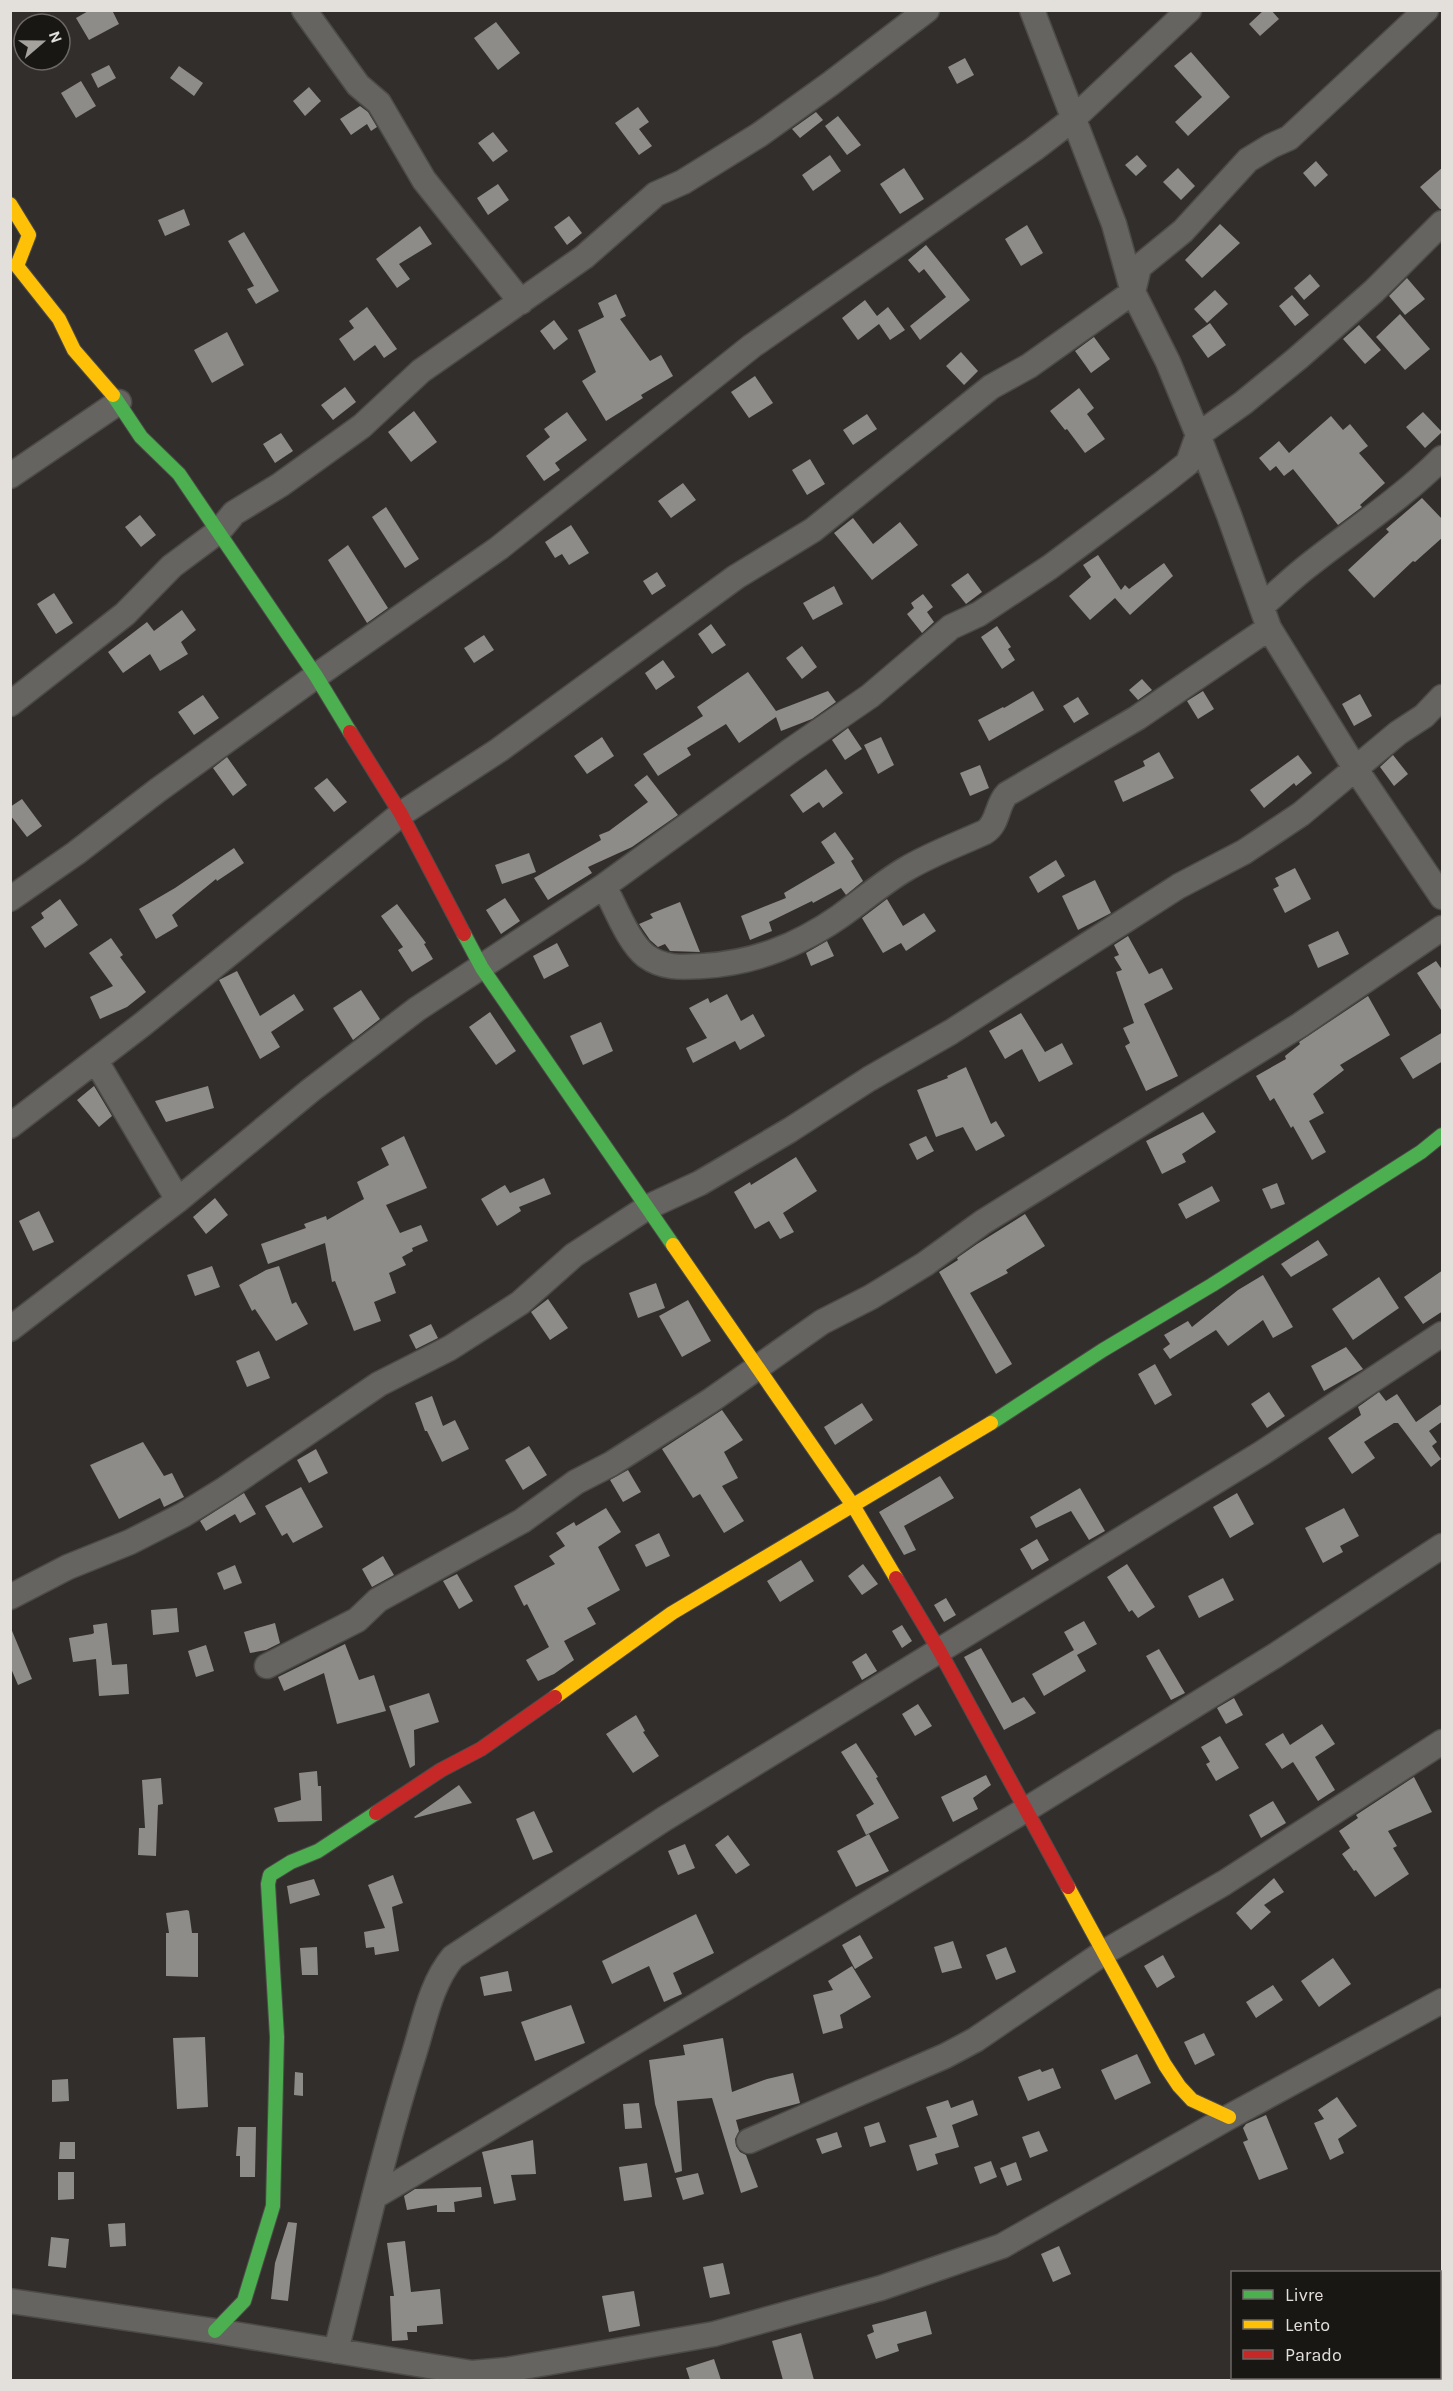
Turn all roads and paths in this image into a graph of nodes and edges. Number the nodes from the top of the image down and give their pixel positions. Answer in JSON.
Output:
{"nodes":[{"id":1,"x":304,"y":10,"type":"edge"},
{"id":2,"x":927,"y":10,"type":"edge"},
{"id":3,"x":1032,"y":10,"type":"edge"},
{"id":4,"x":1188,"y":10,"type":"edge"},
{"id":5,"x":1426,"y":10,"type":"edge"},
{"id":6,"x":1073,"y":119,"type":"junction"},
{"id":7,"x":10,"y":204,"type":"edge"},
{"id":8,"x":1443,"y":223,"type":"edge"},
{"id":9,"x":14,"y":268,"type":"edge"},
{"id":10,"x":1133,"y":292,"type":"junction"},
{"id":11,"x":521,"y":302,"type":"junction"},
{"id":12,"x":119,"y":402,"type":"junction"},
{"id":13,"x":1198,"y":435,"type":"junction"},
{"id":14,"x":1443,"y":458,"type":"edge"},
{"id":15,"x":10,"y":477,"type":"edge"},
{"id":16,"x":219,"y":531,"type":"junction"},
{"id":17,"x":1265,"y":617,"type":"junction"},
{"id":18,"x":316,"y":676,"type":"junction"},
{"id":19,"x":1443,"y":697,"type":"edge"},
{"id":20,"x":10,"y":704,"type":"edge"},
{"id":21,"x":1355,"y":768,"type":"junction"},
{"id":22,"x":402,"y":814,"type":"junction"},
{"id":23,"x":604,"y":886,"type":"junction"},
{"id":24,"x":1443,"y":897,"type":"edge"},
{"id":25,"x":10,"y":899,"type":"edge"},
{"id":26,"x":1443,"y":928,"type":"edge"},
{"id":27,"x":482,"y":968,"type":"junction"},
{"id":28,"x":96,"y":1061,"type":"junction"},
{"id":29,"x":10,"y":1126,"type":"edge"},
{"id":30,"x":1443,"y":1135,"type":"edge"},
{"id":31,"x":178,"y":1200,"type":"junction"},
{"id":32,"x":648,"y":1207,"type":"junction"},
{"id":33,"x":10,"y":1329,"type":"edge"},
{"id":34,"x":1443,"y":1334,"type":"edge"},
{"id":35,"x":758,"y":1366,"type":"junction"},
{"id":36,"x":854,"y":1506,"type":"junction"},
{"id":37,"x":1443,"y":1546,"type":"edge"},
{"id":38,"x":10,"y":1598,"type":"edge"},
{"id":39,"x":939,"y":1650,"type":"junction"},
{"id":40,"x":267,"y":1666,"type":"dead end"},
{"id":41,"x":1443,"y":1742,"type":"edge"},
{"id":42,"x":1027,"y":1809,"type":"junction"},
{"id":43,"x":1103,"y":1953,"type":"junction"},
{"id":44,"x":1443,"y":2001,"type":"edge"},
{"id":45,"x":1192,"y":2100,"type":"junction"},
{"id":46,"x":1229,"y":2117,"type":"junction"},
{"id":47,"x":1193,"y":2138,"type":"junction"},
{"id":48,"x":749,"y":2141,"type":"dead end"},
{"id":49,"x":374,"y":2197,"type":"junction"},
{"id":50,"x":10,"y":2301,"type":"edge"},
{"id":51,"x":215,"y":2331,"type":"junction"},
{"id":52,"x":336,"y":2351,"type":"junction"}],
"edges":[{"from":1,"to":11,"type":"street"},
{"from":2,"to":11,"type":"street"},
{"from":3,"to":6,"type":"street"},
{"from":4,"to":6,"type":"street"},
{"from":5,"to":10,"type":"street"},
{"from":6,"to":10,"type":"street"},
{"from":6,"to":18,"type":"street"},
{"from":7,"to":9,"type":"street"},
{"from":8,"to":13,"type":"street"},
{"from":9,"to":12,"type":"street"},
{"from":10,"to":13,"type":"street"},
{"from":10,"to":22,"type":"street"},
{"from":11,"to":16,"type":"street"},
{"from":12,"to":15,"type":"street"},
{"from":12,"to":16,"type":"street"},
{"from":13,"to":17,"type":"street"},
{"from":13,"to":23,"type":"street"},
{"from":14,"to":17,"type":"street"},
{"from":16,"to":18,"type":"street"},
{"from":16,"to":20,"type":"street"},
{"from":17,"to":21,"type":"street"},
{"from":17,"to":23,"type":"street"},
{"from":18,"to":22,"type":"street"},
{"from":18,"to":25,"type":"street"},
{"from":19,"to":21,"type":"street"},
{"from":21,"to":24,"type":"street"},
{"from":21,"to":32,"type":"street"},
{"from":22,"to":27,"type":"street"},
{"from":22,"to":28,"type":"street"},
{"from":23,"to":27,"type":"street"},
{"from":26,"to":35,"type":"street"},
{"from":27,"to":31,"type":"street"},
{"from":27,"to":32,"type":"street"},
{"from":28,"to":29,"type":"street"},
{"from":28,"to":31,"type":"street"},
{"from":30,"to":36,"type":"street"},
{"from":31,"to":33,"type":"street"},
{"from":32,"to":35,"type":"street"},
{"from":32,"to":38,"type":"street"},
{"from":34,"to":39,"type":"street"},
{"from":35,"to":36,"type":"street"},
{"from":35,"to":40,"type":"street"},
{"from":36,"to":39,"type":"street"},
{"from":36,"to":51,"type":"street"},
{"from":37,"to":42,"type":"street"},
{"from":39,"to":42,"type":"street"},
{"from":39,"to":49,"type":"street"},
{"from":41,"to":43,"type":"street"},
{"from":42,"to":43,"type":"street"},
{"from":42,"to":49,"type":"street"},
{"from":43,"to":45,"type":"street"},
{"from":43,"to":48,"type":"street"},
{"from":44,"to":46,"type":"street"},
{"from":45,"to":46,"type":"street"},
{"from":45,"to":47,"type":"street"},
{"from":46,"to":47,"type":"street"},
{"from":47,"to":52,"type":"street"},
{"from":49,"to":52,"type":"street"},
{"from":50,"to":51,"type":"street"},
{"from":51,"to":52,"type":"street"}]}
